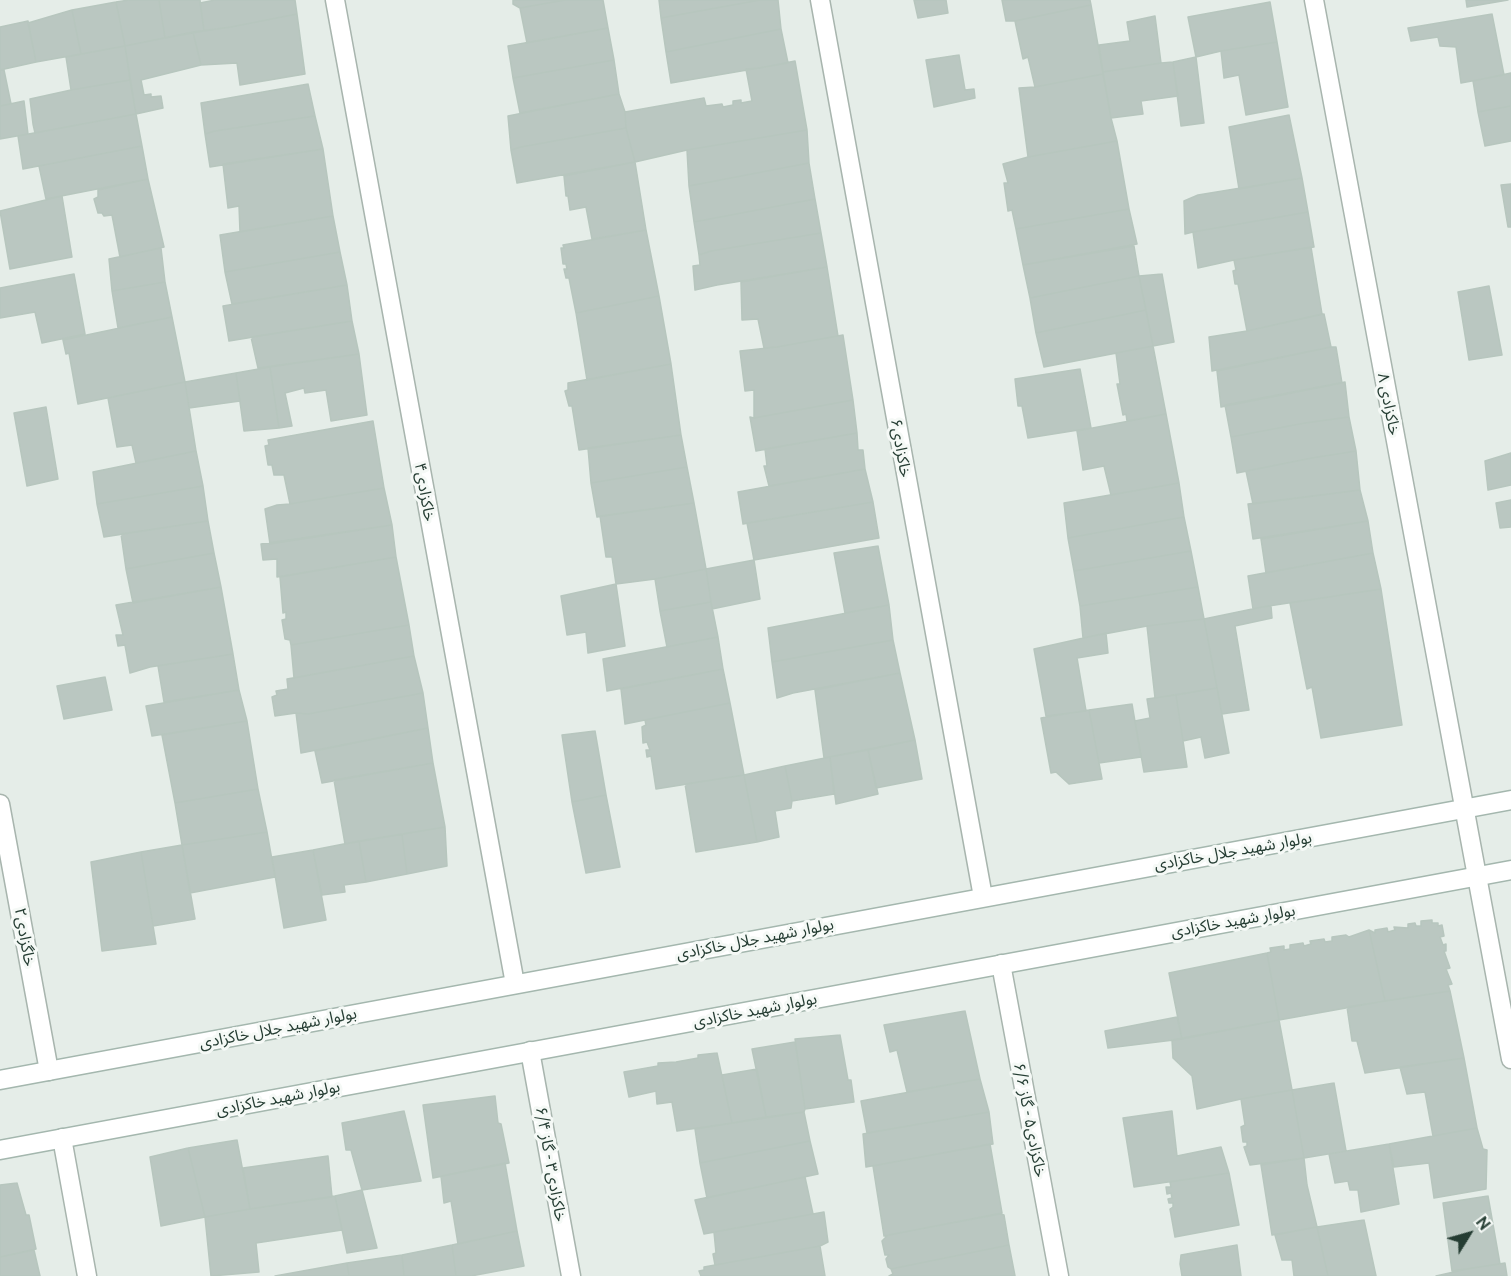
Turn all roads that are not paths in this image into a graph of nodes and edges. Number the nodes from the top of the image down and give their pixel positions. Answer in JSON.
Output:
{"nodes":[{"id":1,"x":335,"y":0,"type":"edge"},
{"id":2,"x":820,"y":0,"type":"edge"},
{"id":3,"x":1314,"y":0,"type":"edge"},
{"id":4,"x":1511,"y":800,"type":"edge"},
{"id":5,"x":0,"y":804,"type":"edge"},
{"id":6,"x":1464,"y":809,"type":"junction"},
{"id":7,"x":1511,"y":870,"type":"edge"},
{"id":8,"x":1477,"y":876,"type":"junction"},
{"id":9,"x":983,"y":897,"type":"junction"},
{"id":10,"x":1001,"y":964,"type":"junction"},
{"id":11,"x":515,"y":984,"type":"junction"},
{"id":12,"x":530,"y":1051,"type":"junction"},
{"id":13,"x":1511,"y":1059,"type":"edge"},
{"id":14,"x":49,"y":1071,"type":"junction"},
{"id":15,"x":0,"y":1080,"type":"edge"},
{"id":16,"x":62,"y":1138,"type":"junction"},
{"id":17,"x":0,"y":1150,"type":"edge"},
{"id":18,"x":87,"y":1276,"type":"edge"},
{"id":19,"x":571,"y":1276,"type":"edge"},
{"id":20,"x":1059,"y":1276,"type":"edge"}],
"edges":[{"from":1,"to":11,"type":"street","name":"خاکزادی۴"},
{"from":2,"to":9,"type":"street","name":"خاکزادی۶"},
{"from":3,"to":6,"type":"street","name":"خاکزادی ۸"},
{"from":4,"to":6,"type":"street","name":"بولوار شهید جلال خاکزادی"},
{"from":5,"to":14,"type":"street","name":"خاگزادی۲"},
{"from":6,"to":8,"type":"street","name":"خاکزادی ۸"},
{"from":6,"to":9,"type":"street","name":"بولوار شهید جلال خاکزادی"},
{"from":7,"to":8,"type":"street","name":"بولوار شهید خاکزادی"},
{"from":8,"to":10,"type":"street","name":"بولوار شهید خاکزادی"},
{"from":8,"to":13,"type":"street","name":"خاکزادی ۸"},
{"from":9,"to":11,"type":"street","name":"بولوار شهید جلال خاکزادی"},
{"from":10,"to":12,"type":"street","name":"بولوار شهید خاکزادی"},
{"from":10,"to":20,"type":"street","name":"خاکزادی۵ - گاز ۶/۶"},
{"from":11,"to":14,"type":"street","name":"بولوار شهید جلال خاکزادی"},
{"from":12,"to":16,"type":"street","name":"بولوار شهید خاکزادی"},
{"from":12,"to":19,"type":"street","name":"خاکزادی۳ - گاز ۶/۴"},
{"from":14,"to":15,"type":"street","name":"بولوار شهید جلال خاکزادی"},
{"from":16,"to":17,"type":"street","name":"بولوار شهید خاکزادی"},
{"from":16,"to":18,"type":"street"}]}
